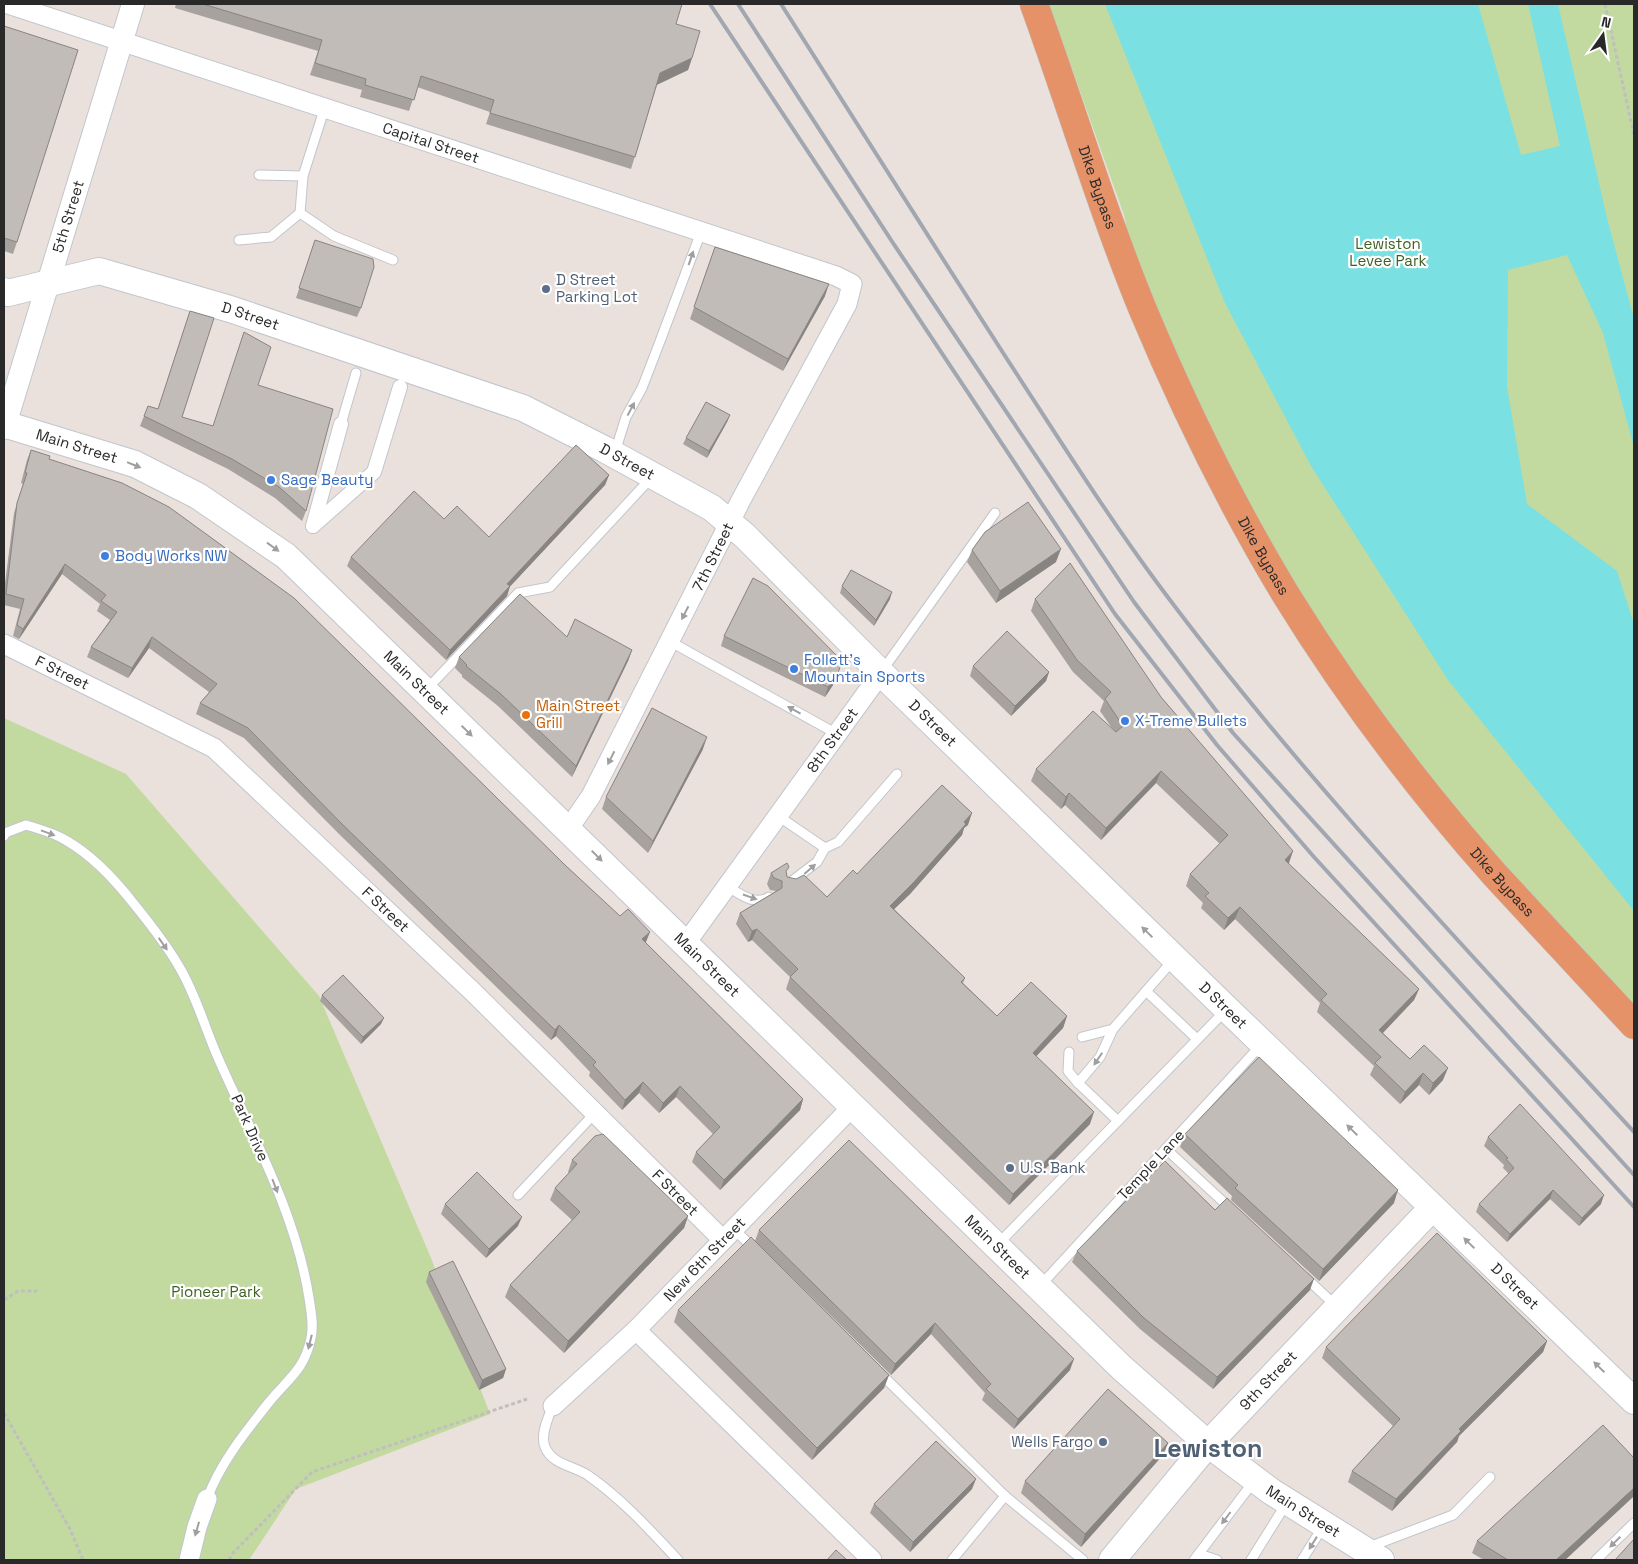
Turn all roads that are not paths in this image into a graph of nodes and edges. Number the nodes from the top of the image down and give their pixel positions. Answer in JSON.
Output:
{"nodes":[{"id":1,"x":8,"y":4,"type":"edge"},
{"id":2,"x":133,"y":4,"type":"edge"},
{"id":3,"x":1034,"y":4,"type":"edge"},
{"id":4,"x":121,"y":40,"type":"junction"},
{"id":5,"x":325,"y":107,"type":"junction"},
{"id":6,"x":260,"y":175,"type":"dead end"},
{"id":7,"x":303,"y":176,"type":"junction"},
{"id":8,"x":300,"y":212,"type":"junction"},
{"id":9,"x":701,"y":232,"type":"junction"},
{"id":10,"x":239,"y":240,"type":"dead end"},
{"id":11,"x":393,"y":260,"type":"dead end"},
{"id":12,"x":852,"y":284,"type":"joint"},
{"id":13,"x":46,"y":285,"type":"junction"},
{"id":14,"x":4,"y":292,"type":"edge"},
{"id":15,"x":356,"y":373,"type":"dead end"},
{"id":16,"x":400,"y":387,"type":"dead end"},
{"id":17,"x":341,"y":424,"type":"joint"},
{"id":18,"x":4,"y":425,"type":"edge"},
{"id":19,"x":614,"y":454,"type":"junction"},
{"id":20,"x":652,"y":476,"type":"junction"},
{"id":21,"x":995,"y":512,"type":"dead end"},
{"id":22,"x":730,"y":522,"type":"junction"},
{"id":23,"x":671,"y":642,"type":"junction"},
{"id":24,"x":4,"y":644,"type":"edge"},
{"id":25,"x":881,"y":673,"type":"junction"},
{"id":26,"x":426,"y":690,"type":"junction"},
{"id":27,"x":836,"y":734,"type":"junction"},
{"id":28,"x":897,"y":774,"type":"dead end"},
{"id":29,"x":778,"y":816,"type":"junction"},
{"id":30,"x":569,"y":828,"type":"junction"},
{"id":31,"x":4,"y":836,"type":"edge"},
{"id":32,"x":825,"y":848,"type":"junction"},
{"id":33,"x":788,"y":884,"type":"edge"},
{"id":34,"x":727,"y":886,"type":"junction"},
{"id":35,"x":773,"y":895,"type":"edge"},
{"id":36,"x":686,"y":943,"type":"junction"},
{"id":37,"x":1175,"y":958,"type":"junction"},
{"id":38,"x":1146,"y":991,"type":"junction"},
{"id":39,"x":1227,"y":1009,"type":"junction"},
{"id":40,"x":1634,"y":1025,"type":"edge"},
{"id":41,"x":1113,"y":1029,"type":"junction"},
{"id":42,"x":1082,"y":1036,"type":"dead end"},
{"id":43,"x":1198,"y":1039,"type":"junction"},
{"id":44,"x":1262,"y":1044,"type":"junction"},
{"id":45,"x":1069,"y":1052,"type":"dead end"},
{"id":46,"x":1078,"y":1083,"type":"junction"},
{"id":47,"x":852,"y":1107,"type":"junction"},
{"id":48,"x":594,"y":1114,"type":"junction"},
{"id":49,"x":1118,"y":1121,"type":"junction"},
{"id":50,"x":1166,"y":1149,"type":"junction"},
{"id":51,"x":518,"y":1195,"type":"dead end"},
{"id":52,"x":1432,"y":1208,"type":"junction"},
{"id":53,"x":1239,"y":1217,"type":"edge"},
{"id":54,"x":727,"y":1233,"type":"junction"},
{"id":55,"x":996,"y":1245,"type":"junction"},
{"id":56,"x":759,"y":1254,"type":"edge"},
{"id":57,"x":1298,"y":1271,"type":"edge"},
{"id":58,"x":1040,"y":1287,"type":"junction"},
{"id":59,"x":1338,"y":1308,"type":"junction"},
{"id":60,"x":636,"y":1330,"type":"junction"},
{"id":61,"x":872,"y":1365,"type":"edge"},
{"id":62,"x":1634,"y":1401,"type":"edge"},
{"id":63,"x":553,"y":1406,"type":"joint"},
{"id":64,"x":1208,"y":1444,"type":"junction"},
{"id":65,"x":1490,"y":1478,"type":"dead end"},
{"id":66,"x":1255,"y":1479,"type":"junction"},
{"id":67,"x":1005,"y":1496,"type":"junction"},
{"id":68,"x":207,"y":1499,"type":"joint"},
{"id":69,"x":1287,"y":1502,"type":"junction"},
{"id":70,"x":1634,"y":1523,"type":"edge"},
{"id":71,"x":1324,"y":1525,"type":"junction"},
{"id":72,"x":1371,"y":1555,"type":"edge"},
{"id":73,"x":1196,"y":1557,"type":"edge"},
{"id":74,"x":189,"y":1560,"type":"edge"},
{"id":75,"x":678,"y":1560,"type":"edge"},
{"id":76,"x":872,"y":1560,"type":"edge"},
{"id":77,"x":952,"y":1560,"type":"edge"},
{"id":78,"x":1083,"y":1560,"type":"edge"},
{"id":79,"x":1112,"y":1560,"type":"edge"},
{"id":80,"x":1217,"y":1560,"type":"edge"},
{"id":81,"x":1251,"y":1560,"type":"edge"},
{"id":82,"x":1302,"y":1560,"type":"edge"},
{"id":83,"x":1596,"y":1560,"type":"edge"}],
"edges":[{"from":1,"to":4,"type":"street","name":"Capital Street"},
{"from":2,"to":4,"type":"street","name":"5th Street"},
{"from":3,"to":40,"type":"highway","name":"Dike Bypass"},
{"from":4,"to":5,"type":"street","name":"Capital Street"},
{"from":4,"to":13,"type":"street","name":"5th Street"},
{"from":5,"to":7,"type":"lane"},
{"from":5,"to":9,"type":"street","name":"Capital Street"},
{"from":6,"to":7,"type":"lane"},
{"from":7,"to":8,"type":"lane"},
{"from":8,"to":10,"type":"lane"},
{"from":8,"to":11,"type":"lane"},
{"from":9,"to":12,"type":"street","name":"Capital Street"},
{"from":19,"to":9,"type":"lane","one_way":true},
{"from":12,"to":22,"type":"street","name":"7th Street"},
{"from":13,"to":14,"type":"main road","name":"D Street"},
{"from":13,"to":18,"type":"street","name":"5th Street"},
{"from":13,"to":19,"type":"main road","name":"D Street"},
{"from":15,"to":17,"type":"lane"},
{"from":16,"to":17,"type":"street"},
{"from":18,"to":26,"type":"main road","name":"Main Street","one_way":true},
{"from":19,"to":20,"type":"main road","name":"D Street"},
{"from":20,"to":22,"type":"main road","name":"D Street"},
{"from":20,"to":26,"type":"lane"},
{"from":21,"to":25,"type":"lane","name":"8th Street"},
{"from":22,"to":23,"type":"street","name":"7th Street","one_way":true},
{"from":22,"to":25,"type":"main road","name":"D Street"},
{"from":27,"to":23,"type":"lane","one_way":true},
{"from":23,"to":30,"type":"street","name":"7th Street","one_way":true},
{"from":24,"to":48,"type":"street","name":"F Street"},
{"from":25,"to":27,"type":"street","name":"8th Street"},
{"from":37,"to":25,"type":"main road","name":"D Street","one_way":true},
{"from":26,"to":30,"type":"main road","name":"Main Street","one_way":true},
{"from":27,"to":29,"type":"street","name":"8th Street"},
{"from":28,"to":32,"type":"lane"},
{"from":29,"to":32,"type":"lane"},
{"from":29,"to":34,"type":"street","name":"8th Street"},
{"from":30,"to":36,"type":"main road","name":"Main Street","one_way":true},
{"from":31,"to":68,"type":"lane","name":"Park Drive","one_way":true},
{"from":33,"to":32,"type":"lane","one_way":true},
{"from":34,"to":35,"type":"lane","one_way":true},
{"from":34,"to":36,"type":"street","name":"8th Street"},
{"from":36,"to":47,"type":"main road","name":"Main Street"},
{"from":37,"to":38,"type":"lane"},
{"from":37,"to":39,"type":"main road","name":"D Street"},
{"from":38,"to":41,"type":"lane"},
{"from":38,"to":43,"type":"lane"},
{"from":39,"to":43,"type":"lane"},
{"from":39,"to":44,"type":"main road","name":"D Street"},
{"from":41,"to":42,"type":"lane"},
{"from":41,"to":46,"type":"lane","one_way":true},
{"from":43,"to":49,"type":"lane"},
{"from":44,"to":50,"type":"lane","name":"Temple Lane"},
{"from":52,"to":44,"type":"main road","name":"D Street","one_way":true},
{"from":45,"to":46,"type":"lane"},
{"from":46,"to":49,"type":"lane"},
{"from":47,"to":54,"type":"street","name":"New 6th Street"},
{"from":47,"to":55,"type":"main road","name":"Main Street"},
{"from":48,"to":51,"type":"lane"},
{"from":48,"to":54,"type":"street","name":"F Street"},
{"from":49,"to":55,"type":"lane"},
{"from":50,"to":53,"type":"lane"},
{"from":50,"to":58,"type":"lane","name":"Temple Lane"},
{"from":52,"to":59,"type":"main road","name":"9th Street"},
{"from":62,"to":52,"type":"main road","name":"D Street","one_way":true},
{"from":54,"to":56,"type":"lane"},
{"from":54,"to":60,"type":"street","name":"New 6th Street"},
{"from":55,"to":58,"type":"main road","name":"Main Street"},
{"from":57,"to":59,"type":"lane"},
{"from":58,"to":64,"type":"main road","name":"Main Street"},
{"from":59,"to":64,"type":"main road","name":"9th Street"},
{"from":60,"to":63,"type":"street","name":"New 6th Street"},
{"from":60,"to":76,"type":"street"},
{"from":61,"to":67,"type":"lane"},
{"from":63,"to":75,"type":"lane"},
{"from":64,"to":66,"type":"main road","name":"Main Street"},
{"from":64,"to":79,"type":"main road","name":"9th Street"},
{"from":65,"to":72,"type":"lane"},
{"from":66,"to":69,"type":"main road","name":"Main Street"},
{"from":66,"to":73,"type":"lane","one_way":true},
{"from":67,"to":77,"type":"lane"},
{"from":67,"to":78,"type":"lane"},
{"from":68,"to":74,"type":"street","one_way":true},
{"from":69,"to":71,"type":"main road","name":"Main Street"},
{"from":69,"to":81,"type":"lane"},
{"from":70,"to":83,"type":"lane","one_way":true},
{"from":71,"to":72,"type":"main road","name":"Main Street"},
{"from":71,"to":82,"type":"lane","one_way":true},
{"from":73,"to":80,"type":"lane"}]}
